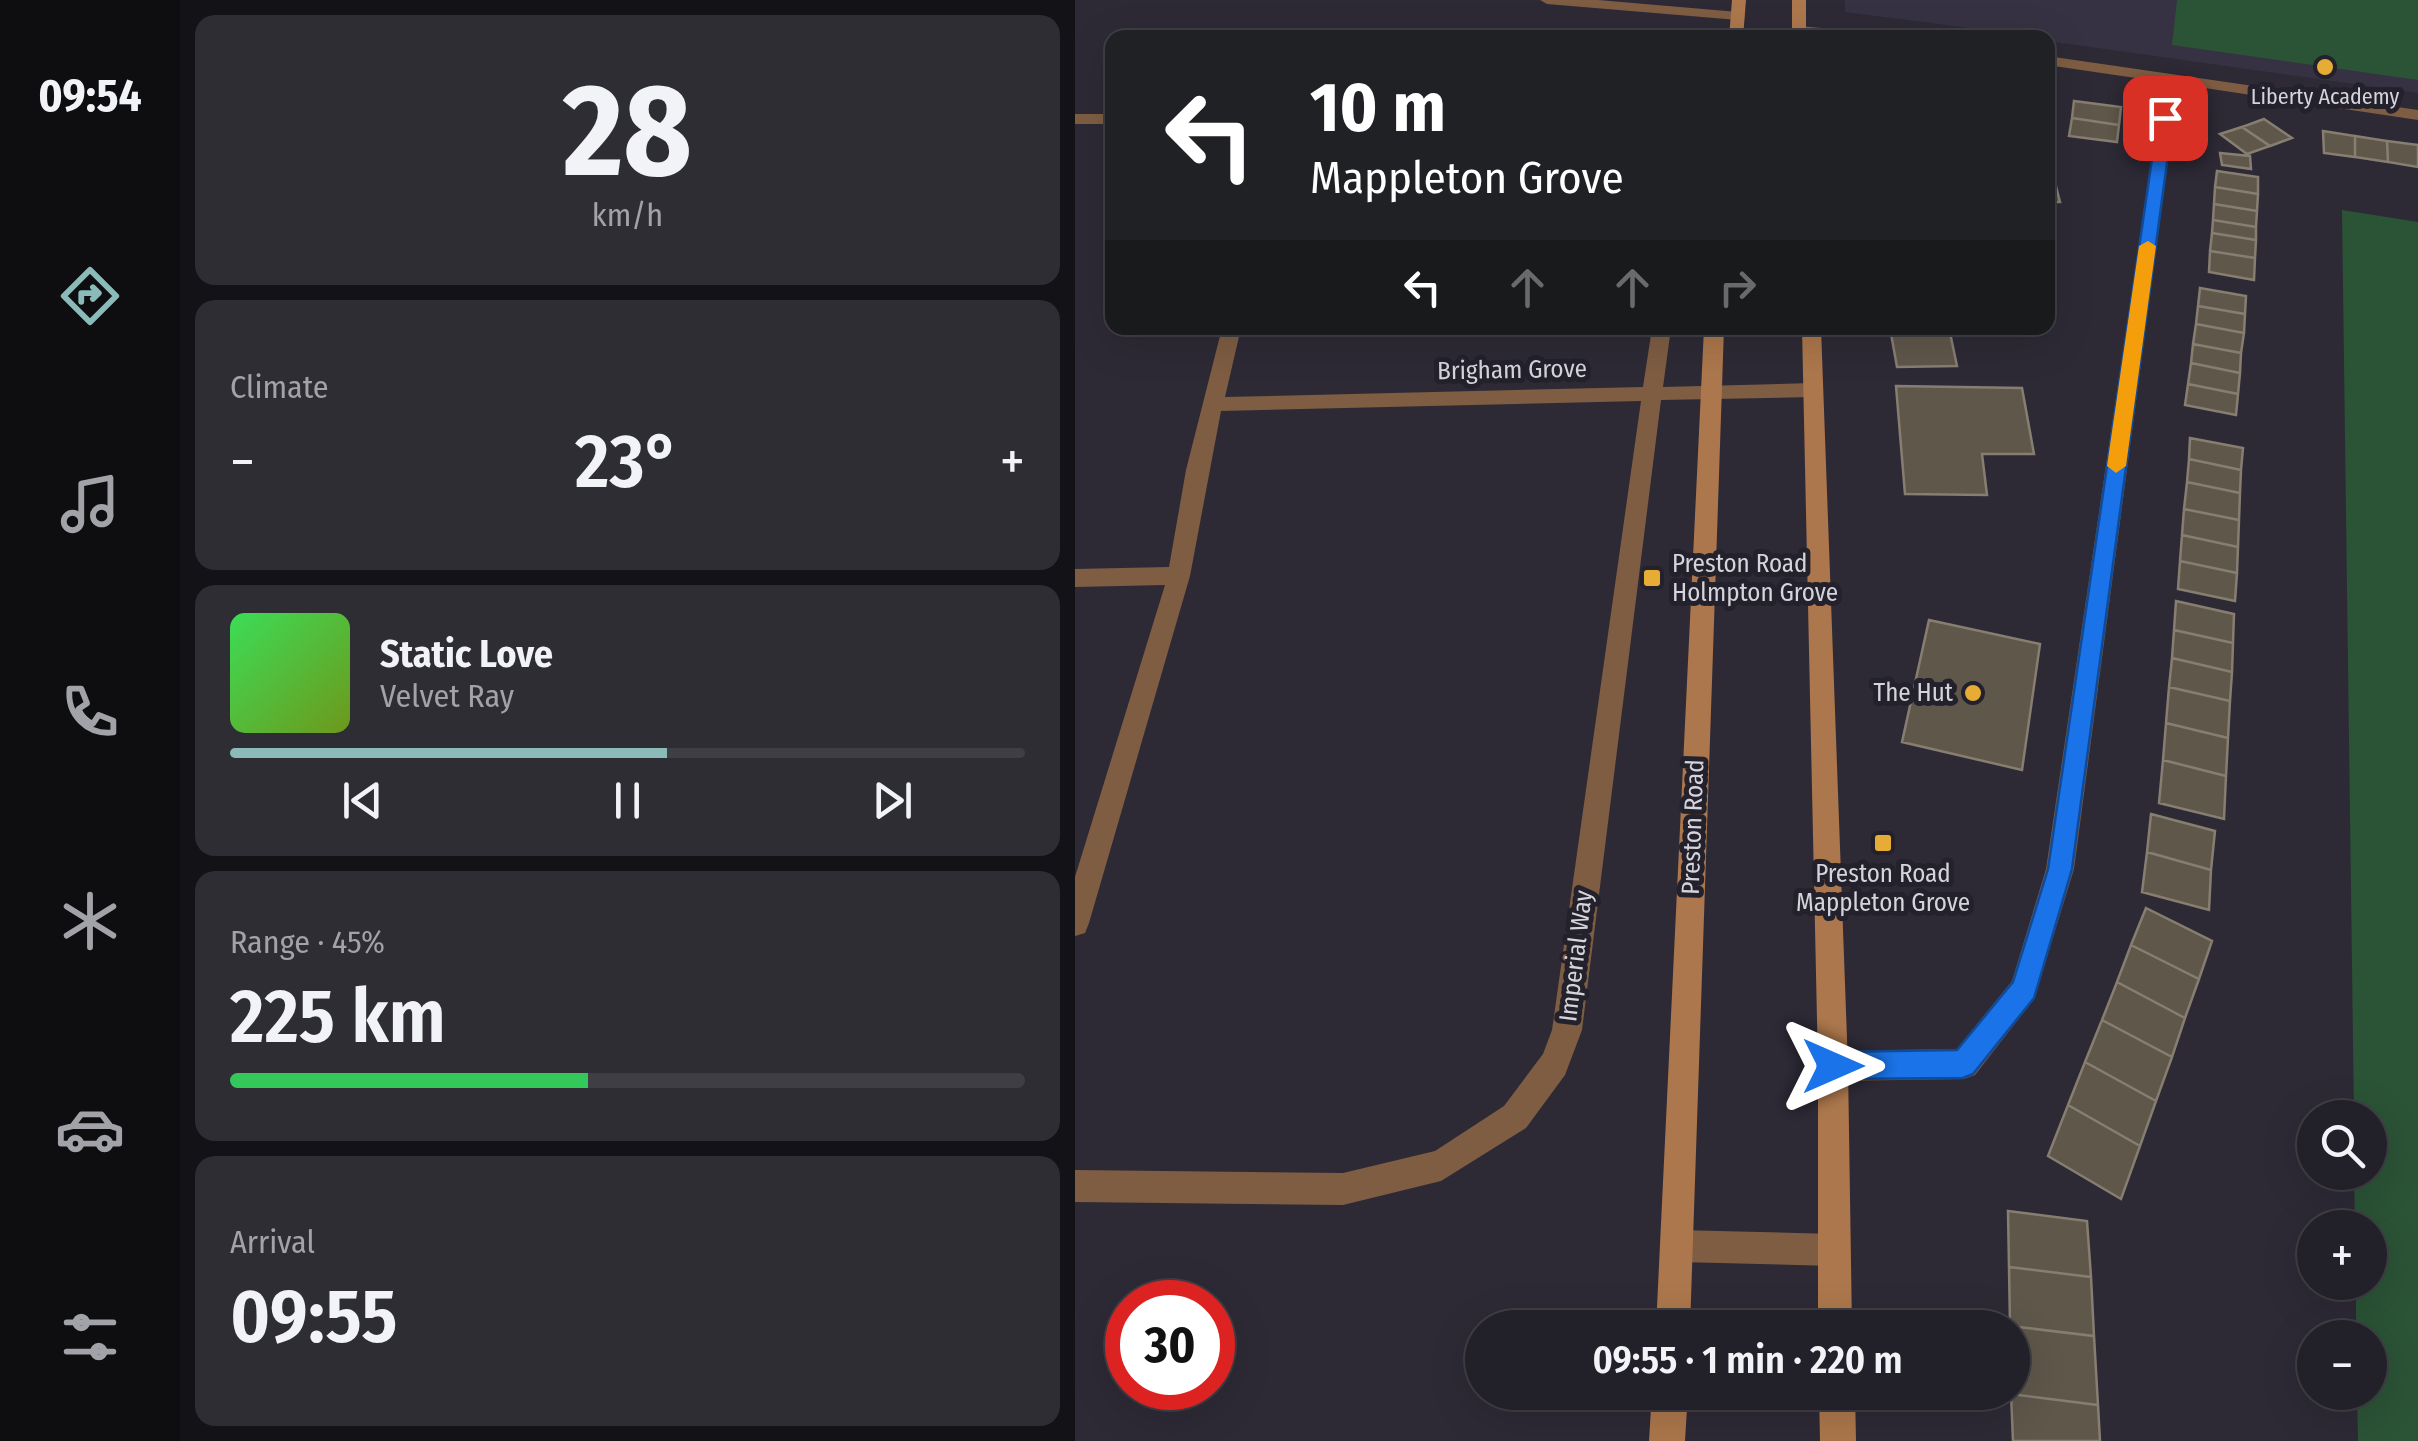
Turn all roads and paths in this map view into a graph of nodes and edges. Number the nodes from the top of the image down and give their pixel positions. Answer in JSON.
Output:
{"nodes":[{"id":1,"x":1547,"y":0,"type":"edge"},
{"id":2,"x":1799,"y":0,"type":"edge"},
{"id":3,"x":1738,"y":8,"type":"edge"},
{"id":4,"x":1799,"y":30,"type":"edge"},
{"id":5,"x":2055,"y":61,"type":"edge"},
{"id":6,"x":2171,"y":78,"type":"junction"},
{"id":7,"x":2418,"y":114,"type":"edge"},
{"id":8,"x":1075,"y":119,"type":"edge"},
{"id":9,"x":1105,"y":119,"type":"edge"},
{"id":10,"x":1229,"y":335,"type":"edge"},
{"id":11,"x":1660,"y":335,"type":"edge"},
{"id":12,"x":1713,"y":335,"type":"edge"},
{"id":13,"x":1811,"y":335,"type":"edge"},
{"id":14,"x":1813,"y":390,"type":"junction"},
{"id":15,"x":1709,"y":392,"type":"junction"},
{"id":16,"x":1651,"y":394,"type":"junction"},
{"id":17,"x":1212,"y":404,"type":"junction"},
{"id":18,"x":1179,"y":576,"type":"junction"},
{"id":19,"x":1075,"y":578,"type":"edge"},
{"id":20,"x":1075,"y":923,"type":"edge"},
{"id":21,"x":1833,"y":1066,"type":"junction"},
{"id":22,"x":1075,"y":1186,"type":"edge"},
{"id":23,"x":1678,"y":1246,"type":"junction"},
{"id":24,"x":1834,"y":1250,"type":"junction"},
{"id":25,"x":1674,"y":1310,"type":"edge"},
{"id":26,"x":1835,"y":1310,"type":"edge"},
{"id":27,"x":1668,"y":1410,"type":"edge"},
{"id":28,"x":1837,"y":1410,"type":"edge"},
{"id":29,"x":1667,"y":1441,"type":"edge"},
{"id":30,"x":1838,"y":1441,"type":"edge"}],
"edges":[{"from":1,"to":3,"type":"street"},
{"from":2,"to":4,"type":"street"},
{"from":5,"to":6,"type":"street"},
{"from":6,"to":7,"type":"street"},
{"from":6,"to":21,"type":"street"},
{"from":8,"to":9,"type":"street"},
{"from":10,"to":17,"type":"street"},
{"from":11,"to":16,"type":"street","name":"Imperial Way"},
{"from":12,"to":15,"type":"street","name":"Preston Road"},
{"from":13,"to":14,"type":"street"},
{"from":14,"to":15,"type":"street","name":"Brigham Grove"},
{"from":14,"to":21,"type":"street"},
{"from":15,"to":16,"type":"street","name":"Brigham Grove"},
{"from":15,"to":23,"type":"street","name":"Preston Road"},
{"from":16,"to":17,"type":"street","name":"Brigham Grove"},
{"from":16,"to":22,"type":"street","name":"Imperial Way"},
{"from":17,"to":18,"type":"street"},
{"from":18,"to":19,"type":"street"},
{"from":18,"to":20,"type":"street"},
{"from":21,"to":24,"type":"street"},
{"from":23,"to":24,"type":"street"},
{"from":23,"to":25,"type":"street","name":"Preston Road"},
{"from":24,"to":26,"type":"street"},
{"from":27,"to":29,"type":"street"},
{"from":28,"to":30,"type":"street"}]}
